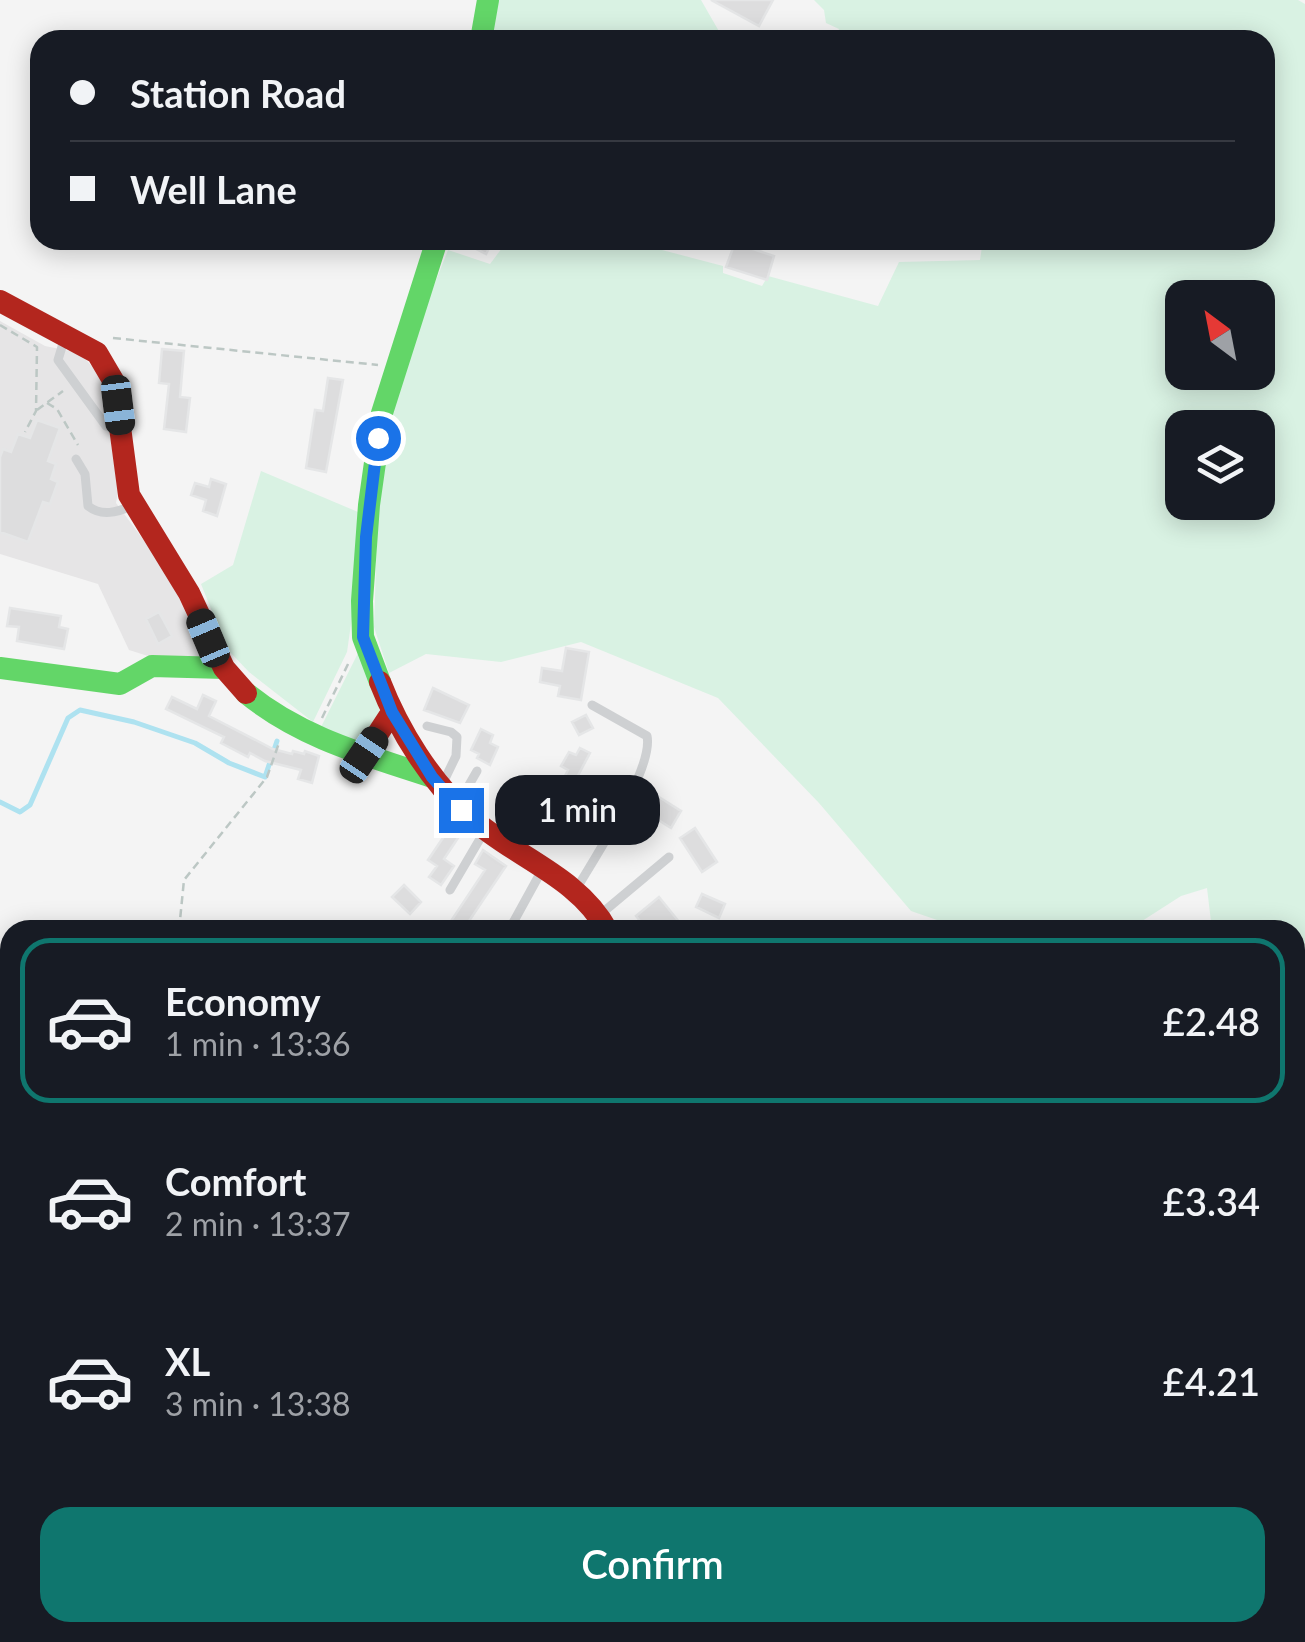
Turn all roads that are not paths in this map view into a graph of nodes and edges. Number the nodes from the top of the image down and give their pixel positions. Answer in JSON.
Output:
{"nodes":[{"id":1,"x":488,"y":0,"type":"edge"},
{"id":2,"x":483,"y":30,"type":"edge"},
{"id":3,"x":434,"y":250,"type":"edge"},
{"id":4,"x":0,"y":301,"type":"edge"},
{"id":5,"x":66,"y":336,"type":"junction"},
{"id":6,"x":120,"y":428,"type":"junction"},
{"id":7,"x":76,"y":459,"type":"road end"},
{"id":8,"x":135,"y":505,"type":"junction"},
{"id":9,"x":0,"y":668,"type":"edge"},
{"id":10,"x":224,"y":668,"type":"junction"},
{"id":11,"x":592,"y":705,"type":"dead end"},
{"id":12,"x":392,"y":712,"type":"junction"},
{"id":13,"x":427,"y":726,"type":"dead end"},
{"id":14,"x":364,"y":755,"type":"junction"},
{"id":15,"x":477,"y":771,"type":"dead end"},
{"id":16,"x":437,"y":782,"type":"junction"},
{"id":17,"x":457,"y":806,"type":"junction"},
{"id":18,"x":486,"y":830,"type":"junction"},
{"id":19,"x":669,"y":857,"type":"dead end"},
{"id":20,"x":543,"y":868,"type":"junction"},
{"id":21,"x":450,"y":890,"type":"dead end"},
{"id":22,"x":576,"y":891,"type":"junction"},
{"id":23,"x":515,"y":920,"type":"edge"},
{"id":24,"x":601,"y":920,"type":"edge"},
{"id":25,"x":605,"y":920,"type":"edge"}],
"edges":[{"from":1,"to":2,"type":"street"},
{"from":3,"to":12,"type":"street"},
{"from":4,"to":5,"type":"street"},
{"from":5,"to":6,"type":"street"},
{"from":5,"to":6,"type":"lane"},
{"from":6,"to":8,"type":"street"},
{"from":7,"to":8,"type":"lane"},
{"from":8,"to":10,"type":"street"},
{"from":9,"to":10,"type":"street"},
{"from":10,"to":14,"type":"street"},
{"from":11,"to":22,"type":"lane"},
{"from":12,"to":14,"type":"street"},
{"from":12,"to":16,"type":"street"},
{"from":13,"to":16,"type":"lane"},
{"from":14,"to":16,"type":"street"},
{"from":15,"to":17,"type":"lane"},
{"from":16,"to":17,"type":"street"},
{"from":17,"to":18,"type":"street"},
{"from":18,"to":20,"type":"street"},
{"from":18,"to":21,"type":"lane"},
{"from":19,"to":25,"type":"lane"},
{"from":20,"to":22,"type":"street"},
{"from":20,"to":23,"type":"lane"},
{"from":22,"to":24,"type":"street"}]}
